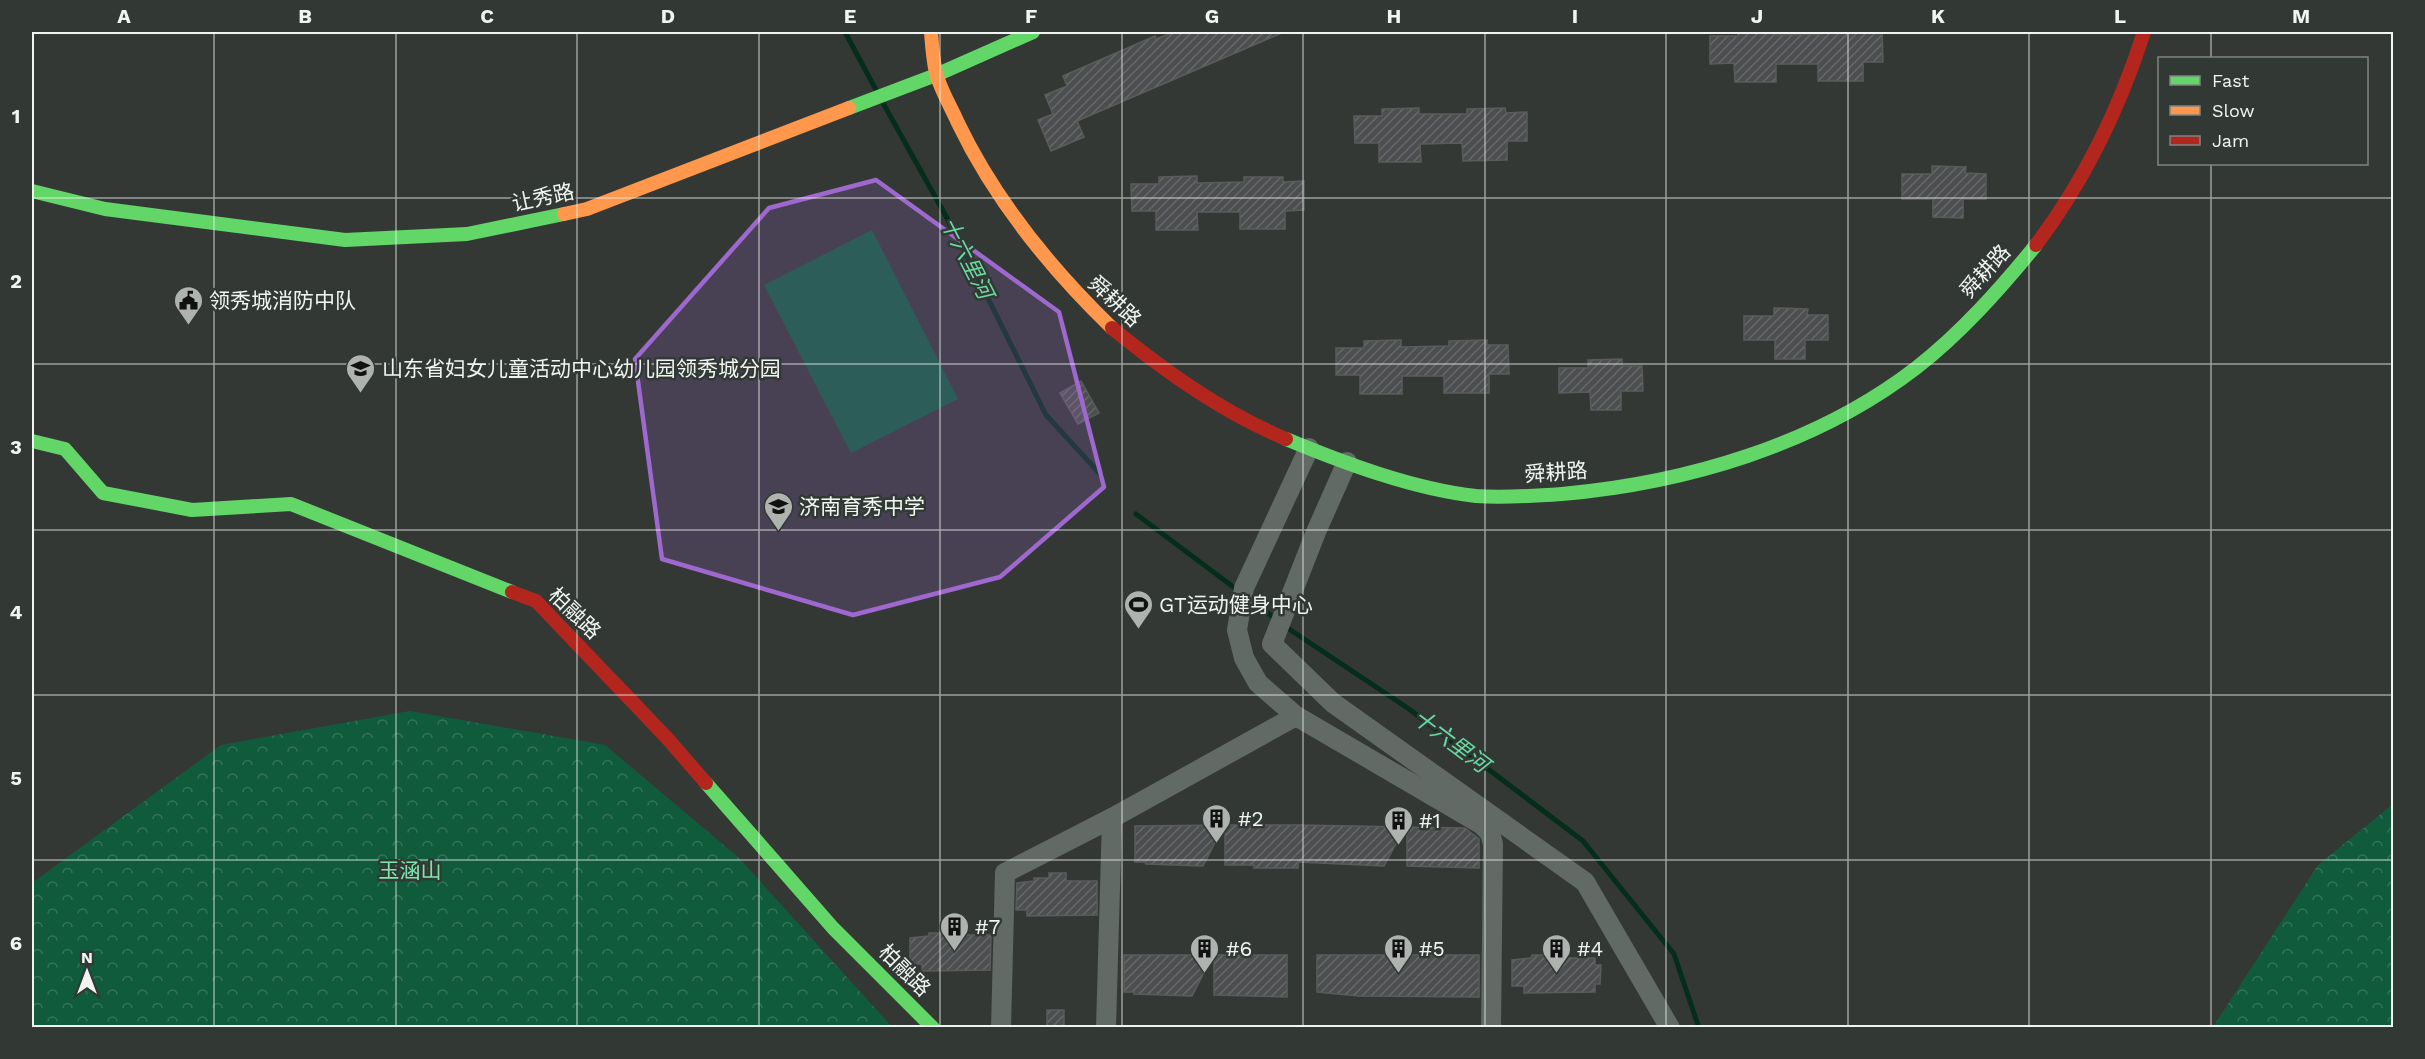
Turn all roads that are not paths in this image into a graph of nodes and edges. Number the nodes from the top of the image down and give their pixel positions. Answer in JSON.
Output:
{"nodes":[{"id":1,"x":931,"y":32,"type":"edge"},
{"id":2,"x":1033,"y":32,"type":"edge"},
{"id":3,"x":2144,"y":32,"type":"edge"},
{"id":4,"x":936,"y":75,"type":"junction"},
{"id":5,"x":32,"y":191,"type":"edge"},
{"id":6,"x":32,"y":441,"type":"edge"},
{"id":7,"x":1309,"y":448,"type":"junction"},
{"id":8,"x":1347,"y":462,"type":"junction"},
{"id":9,"x":1296,"y":716,"type":"junction"},
{"id":10,"x":1112,"y":818,"type":"junction"},
{"id":11,"x":933,"y":1028,"type":"edge"},
{"id":12,"x":1001,"y":1028,"type":"edge"},
{"id":13,"x":1106,"y":1028,"type":"edge"},
{"id":14,"x":1491,"y":1028,"type":"edge"},
{"id":15,"x":1670,"y":1028,"type":"edge"}],
"edges":[{"from":1,"to":4,"type":"street","name":"舜耕路"},
{"from":2,"to":4,"type":"street","name":"让秀路"},
{"from":3,"to":8,"type":"street","name":"舜耕路"},
{"from":4,"to":5,"type":"street","name":"让秀路"},
{"from":4,"to":7,"type":"street","name":"舜耕路"},
{"from":6,"to":11,"type":"street","name":"柏融路"},
{"from":7,"to":8,"type":"street","name":"舜耕路"},
{"from":7,"to":9,"type":"street"},
{"from":8,"to":15,"type":"street"},
{"from":9,"to":10,"type":"street"},
{"from":9,"to":14,"type":"street"},
{"from":10,"to":12,"type":"street"},
{"from":10,"to":13,"type":"street"}]}
